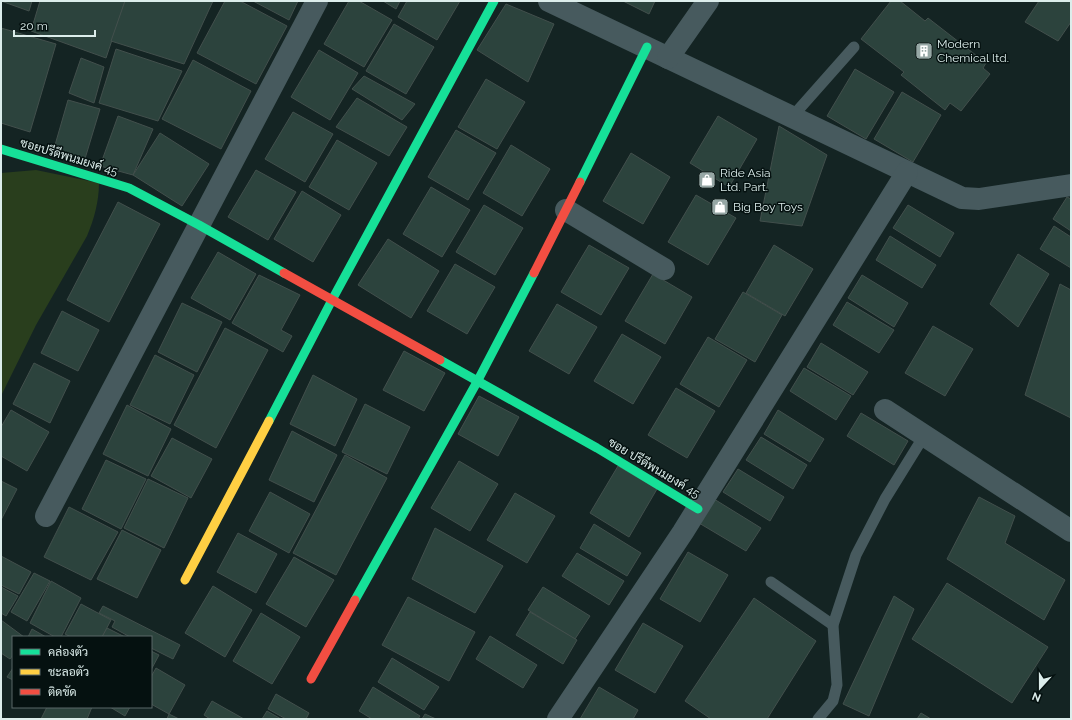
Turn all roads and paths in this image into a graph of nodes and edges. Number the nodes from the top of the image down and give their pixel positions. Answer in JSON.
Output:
{"nodes":[{"id":1,"x":317,"y":1,"type":"edge"},
{"id":2,"x":494,"y":1,"type":"edge"},
{"id":3,"x":549,"y":1,"type":"edge"},
{"id":4,"x":708,"y":1,"type":"edge"},
{"id":5,"x":578,"y":7,"type":"edge"},
{"id":6,"x":647,"y":47,"type":"junction"},
{"id":7,"x":854,"y":47,"type":"dead end"},
{"id":8,"x":668,"y":58,"type":"junction"},
{"id":9,"x":792,"y":117,"type":"junction"},
{"id":10,"x":1,"y":149,"type":"edge"},
{"id":11,"x":907,"y":172,"type":"junction"},
{"id":12,"x":1071,"y":185,"type":"edge"},
{"id":13,"x":566,"y":210,"type":"junction"},
{"id":14,"x":199,"y":225,"type":"junction"},
{"id":15,"x":664,"y":270,"type":"dead end"},
{"id":16,"x":332,"y":300,"type":"junction"},
{"id":17,"x":478,"y":382,"type":"junction"},
{"id":18,"x":885,"y":410,"type":"dead end"},
{"id":19,"x":924,"y":436,"type":"junction"},
{"id":20,"x":698,"y":509,"type":"junction"},
{"id":21,"x":46,"y":516,"type":"dead end"},
{"id":22,"x":1071,"y":531,"type":"edge"},
{"id":23,"x":185,"y":580,"type":"dead end"},
{"id":24,"x":771,"y":582,"type":"dead end"},
{"id":25,"x":834,"y":625,"type":"junction"},
{"id":26,"x":311,"y":679,"type":"dead end"},
{"id":27,"x":558,"y":719,"type":"edge"},
{"id":28,"x":818,"y":719,"type":"edge"}],
"edges":[{"from":1,"to":14,"type":"street"},
{"from":2,"to":16,"type":"street"},
{"from":3,"to":5,"type":"street"},
{"from":4,"to":8,"type":"street"},
{"from":5,"to":6,"type":"street"},
{"from":6,"to":8,"type":"street"},
{"from":6,"to":13,"type":"street"},
{"from":7,"to":9,"type":"lane"},
{"from":8,"to":9,"type":"street"},
{"from":9,"to":11,"type":"street"},
{"from":10,"to":14,"type":"street","name":"ซอยปรีดีพนมยงค์ 45"},
{"from":11,"to":12,"type":"street"},
{"from":11,"to":20,"type":"street"},
{"from":13,"to":15,"type":"street"},
{"from":13,"to":17,"type":"street"},
{"from":14,"to":16,"type":"street","name":"ซอยปรีดีพนมยงค์ 45"},
{"from":14,"to":21,"type":"street"},
{"from":16,"to":17,"type":"street","name":"ซอย ปรีดีพนมยงค์ 45"},
{"from":16,"to":23,"type":"street"},
{"from":17,"to":20,"type":"street","name":"ซอย ปรีดีพนมยงค์ 45"},
{"from":17,"to":26,"type":"street"},
{"from":18,"to":19,"type":"street"},
{"from":19,"to":22,"type":"street"},
{"from":19,"to":25,"type":"lane"},
{"from":20,"to":27,"type":"street"},
{"from":24,"to":25,"type":"lane"},
{"from":25,"to":28,"type":"lane"}]}
